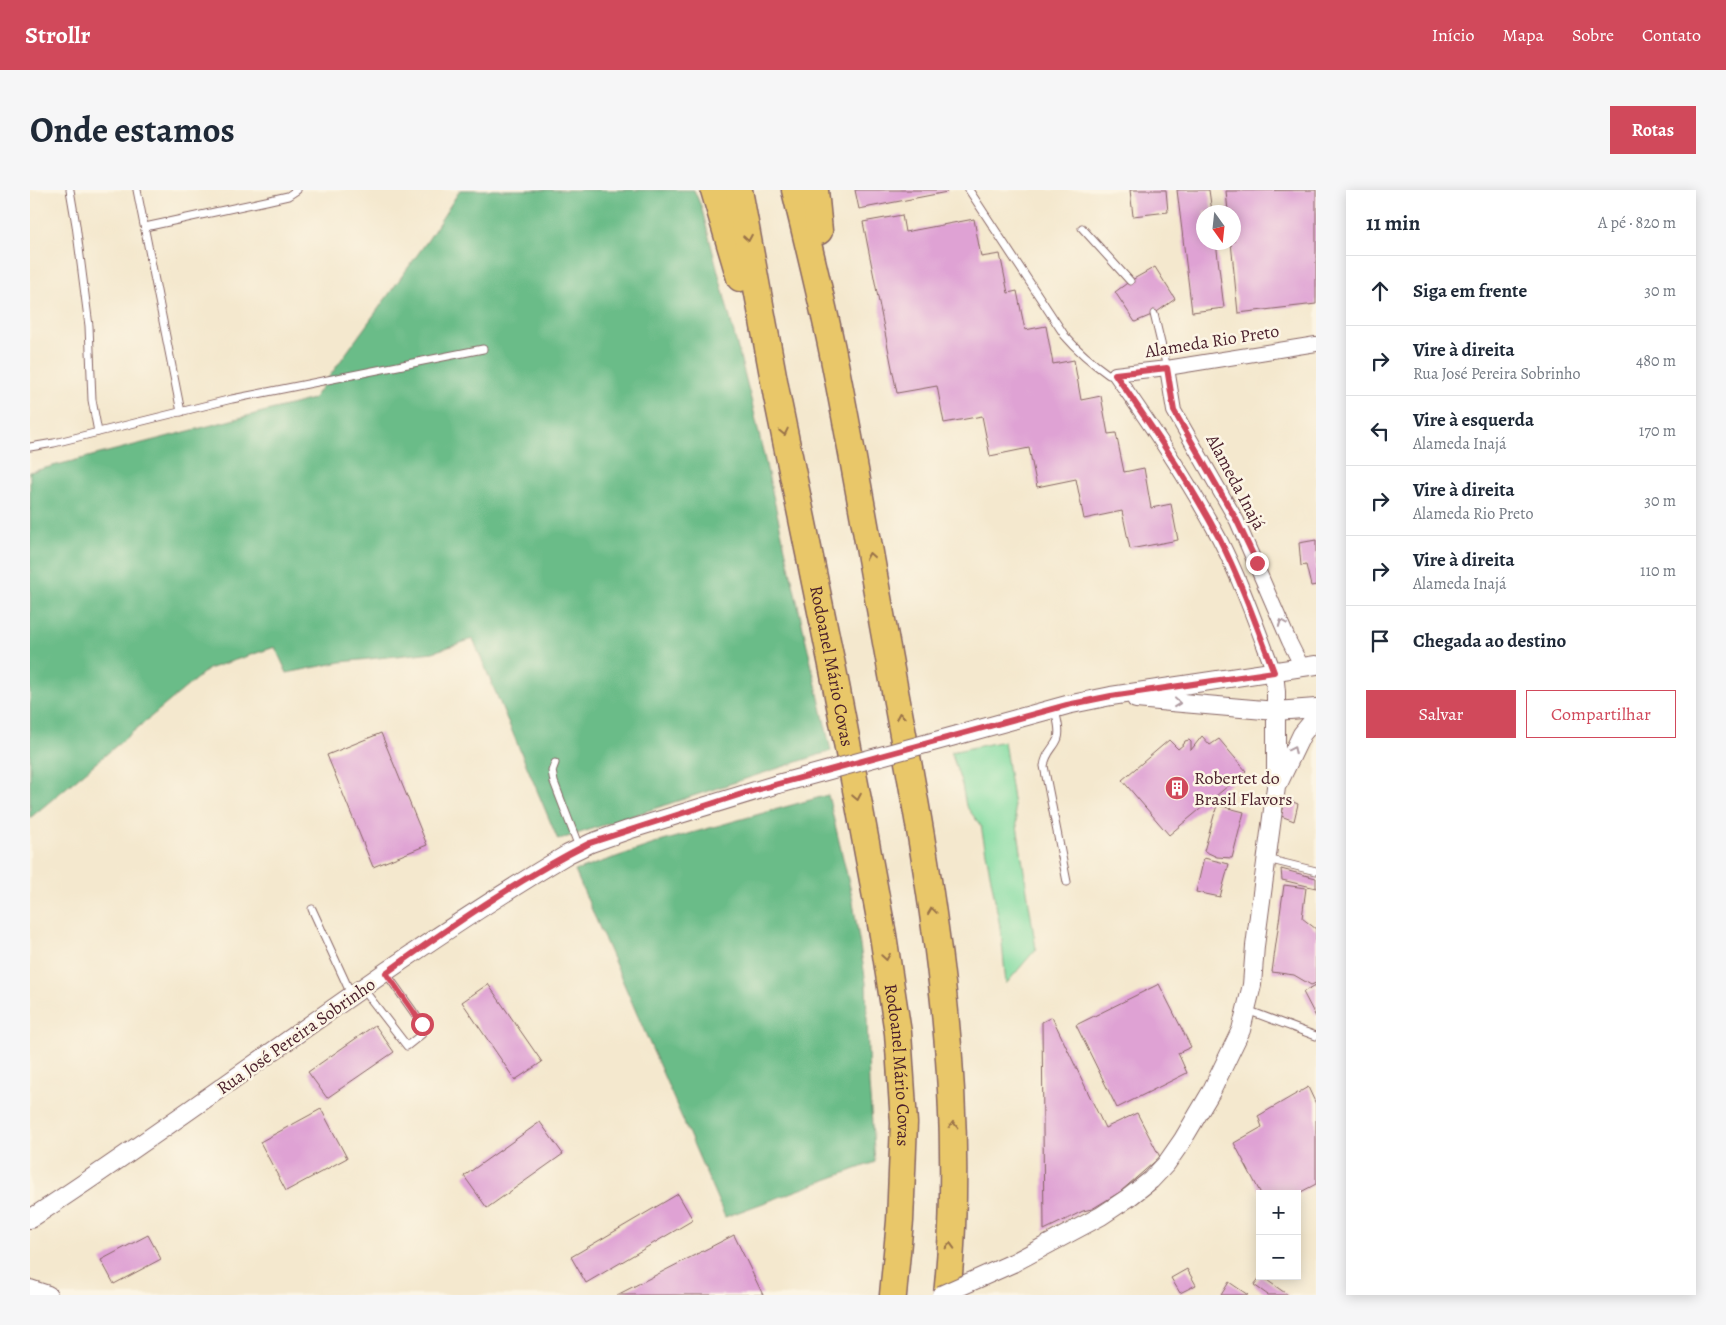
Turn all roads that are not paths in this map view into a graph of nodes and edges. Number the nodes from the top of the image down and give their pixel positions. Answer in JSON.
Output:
{"nodes":[{"id":1,"x":70,"y":190,"type":"edge"},
{"id":2,"x":137,"y":190,"type":"edge"},
{"id":3,"x":297,"y":190,"type":"edge"},
{"id":4,"x":714,"y":190,"type":"edge"},
{"id":5,"x":739,"y":190,"type":"edge"},
{"id":6,"x":796,"y":190,"type":"edge"},
{"id":7,"x":815,"y":190,"type":"edge"},
{"id":8,"x":969,"y":190,"type":"edge"},
{"id":9,"x":145,"y":227,"type":"junction"},
{"id":10,"x":1082,"y":228,"type":"dead end"},
{"id":11,"x":1130,"y":281,"type":"dead end"},
{"id":12,"x":1154,"y":314,"type":"dead end"},
{"id":13,"x":1316,"y":344,"type":"edge"},
{"id":14,"x":832,"y":348,"type":"junction"},
{"id":15,"x":483,"y":349,"type":"dead end"},
{"id":16,"x":1167,"y":368,"type":"junction"},
{"id":17,"x":1115,"y":374,"type":"junction"},
{"id":18,"x":776,"y":397,"type":"junction"},
{"id":19,"x":181,"y":412,"type":"junction"},
{"id":20,"x":98,"y":432,"type":"junction"},
{"id":21,"x":30,"y":447,"type":"edge"},
{"id":22,"x":1309,"y":666,"type":"edge"},
{"id":23,"x":1274,"y":672,"type":"junction"},
{"id":24,"x":1111,"y":696,"type":"junction"},
{"id":25,"x":1316,"y":708,"type":"edge"},
{"id":26,"x":1055,"y":709,"type":"junction"},
{"id":27,"x":1276,"y":711,"type":"junction"},
{"id":28,"x":1316,"y":717,"type":"edge"},
{"id":29,"x":555,"y":763,"type":"dead end"},
{"id":30,"x":1276,"y":787,"type":"junction"},
{"id":31,"x":579,"y":848,"type":"junction"},
{"id":32,"x":1266,"y":859,"type":"junction"},
{"id":33,"x":1316,"y":872,"type":"edge"},
{"id":34,"x":1067,"y":882,"type":"dead end"},
{"id":35,"x":312,"y":909,"type":"dead end"},
{"id":36,"x":386,"y":973,"type":"junction"},
{"id":37,"x":358,"y":993,"type":"junction"},
{"id":38,"x":1247,"y":1010,"type":"junction"},
{"id":39,"x":1316,"y":1036,"type":"edge"},
{"id":40,"x":30,"y":1219,"type":"edge"},
{"id":41,"x":30,"y":1289,"type":"edge"},
{"id":42,"x":48,"y":1295,"type":"edge"},
{"id":43,"x":893,"y":1295,"type":"edge"},
{"id":44,"x":941,"y":1295,"type":"edge"},
{"id":45,"x":947,"y":1295,"type":"edge"}],
"edges":[{"from":1,"to":20,"type":"lane"},
{"from":2,"to":9,"type":"lane"},
{"from":3,"to":9,"type":"lane"},
{"from":4,"to":18,"type":"highway"},
{"from":5,"to":18,"type":"highway","name":"Rodoanel Mário Covas","one_way":true},
{"from":6,"to":14,"type":"highway"},
{"from":7,"to":14,"type":"highway"},
{"from":8,"to":17,"type":"lane"},
{"from":9,"to":19,"type":"lane"},
{"from":10,"to":11,"type":"lane"},
{"from":12,"to":16,"type":"lane"},
{"from":13,"to":16,"type":"street","name":"Alameda Rio Preto"},
{"from":45,"to":14,"type":"highway","one_way":true},
{"from":15,"to":19,"type":"lane"},
{"from":16,"to":17,"type":"street","name":"Alameda Rio Preto"},
{"from":22,"to":16,"type":"street","name":"Alameda Inajá","one_way":true},
{"from":17,"to":23,"type":"street"},
{"from":18,"to":43,"type":"highway","name":"Rodoanel Mário Covas","one_way":true},
{"from":19,"to":20,"type":"lane"},
{"from":20,"to":21,"type":"lane"},
{"from":22,"to":23,"type":"street","name":"Rua José Pereira Sobrinho"},
{"from":23,"to":24,"type":"street","name":"Rua José Pereira Sobrinho"},
{"from":23,"to":27,"type":"street"},
{"from":24,"to":26,"type":"street","name":"Rua José Pereira Sobrinho"},
{"from":24,"to":27,"type":"street","name":"Rua José Pereira Sobrinho","one_way":true},
{"from":25,"to":27,"type":"street","name":"Rua José Pereira Sobrinho"},
{"from":26,"to":31,"type":"street","name":"Rua José Pereira Sobrinho","bridge":true},
{"from":26,"to":34,"type":"lane"},
{"from":27,"to":30,"type":"street"},
{"from":30,"to":28,"type":"street","one_way":true},
{"from":29,"to":31,"type":"lane"},
{"from":30,"to":32,"type":"street"},
{"from":31,"to":36,"type":"street","name":"Rua José Pereira Sobrinho"},
{"from":32,"to":33,"type":"lane"},
{"from":32,"to":38,"type":"street"},
{"from":35,"to":37,"type":"lane"},
{"from":36,"to":37,"type":"street","name":"Rua José Pereira Sobrinho"},
{"from":36,"to":37,"type":"lane"},
{"from":37,"to":40,"type":"street","name":"Rua José Pereira Sobrinho"},
{"from":38,"to":39,"type":"lane"},
{"from":38,"to":44,"type":"street","bridge":true},
{"from":41,"to":42,"type":"street"}]}
